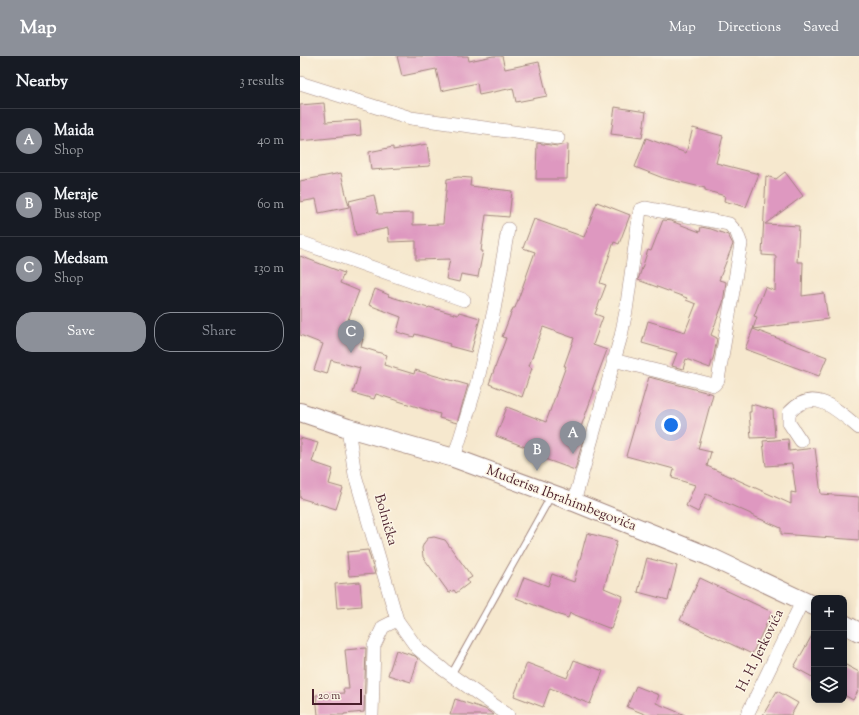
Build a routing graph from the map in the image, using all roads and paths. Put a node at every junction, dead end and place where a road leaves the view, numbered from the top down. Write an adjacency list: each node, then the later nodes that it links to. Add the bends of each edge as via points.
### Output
1 (300, 83): 2 (street, via 411,118)
2 (558, 138)
3 (508, 229): 11 (street, via 494,310 477,383)
4 (300, 242): 5 (street)
5 (464, 300)
6 (613, 360): 6 (street, via 626,311 640,210 645,208 730,224 741,244 718,380 714,385); 13 (street)
7 (300, 412): 8 (main road, Muderisa Ibrahimbegovića)
8 (348, 428): 11 (main road, Muderisa Ibrahimbegovića); 15 (street, Bolnička, via 355,475)
9 (859, 428): 10 (street, via 830,405 819,401 806,401 796,405 789,413 790,423)
10 (801, 441)
11 (454, 458): 12 (main road, Muderisa Ibrahimbegovića)
12 (552, 495): 13 (main road, Muderisa Ibrahimbegovića); 18 (lane)
13 (574, 502): 14 (main road, Muderisa Ibrahimbegovića, via 708,556)
14 (809, 603): 21 (street, H. H. Jerkovića)
15 (397, 620): 18 (street, Bolnička, via 417,648); 19 (street, via 383,627 374,646)
16 (847, 626): 17 (main road)
17 (859, 632)
18 (451, 674): 20 (street, Bolnička)
19 (372, 715)
20 (508, 715)
21 (747, 715)

